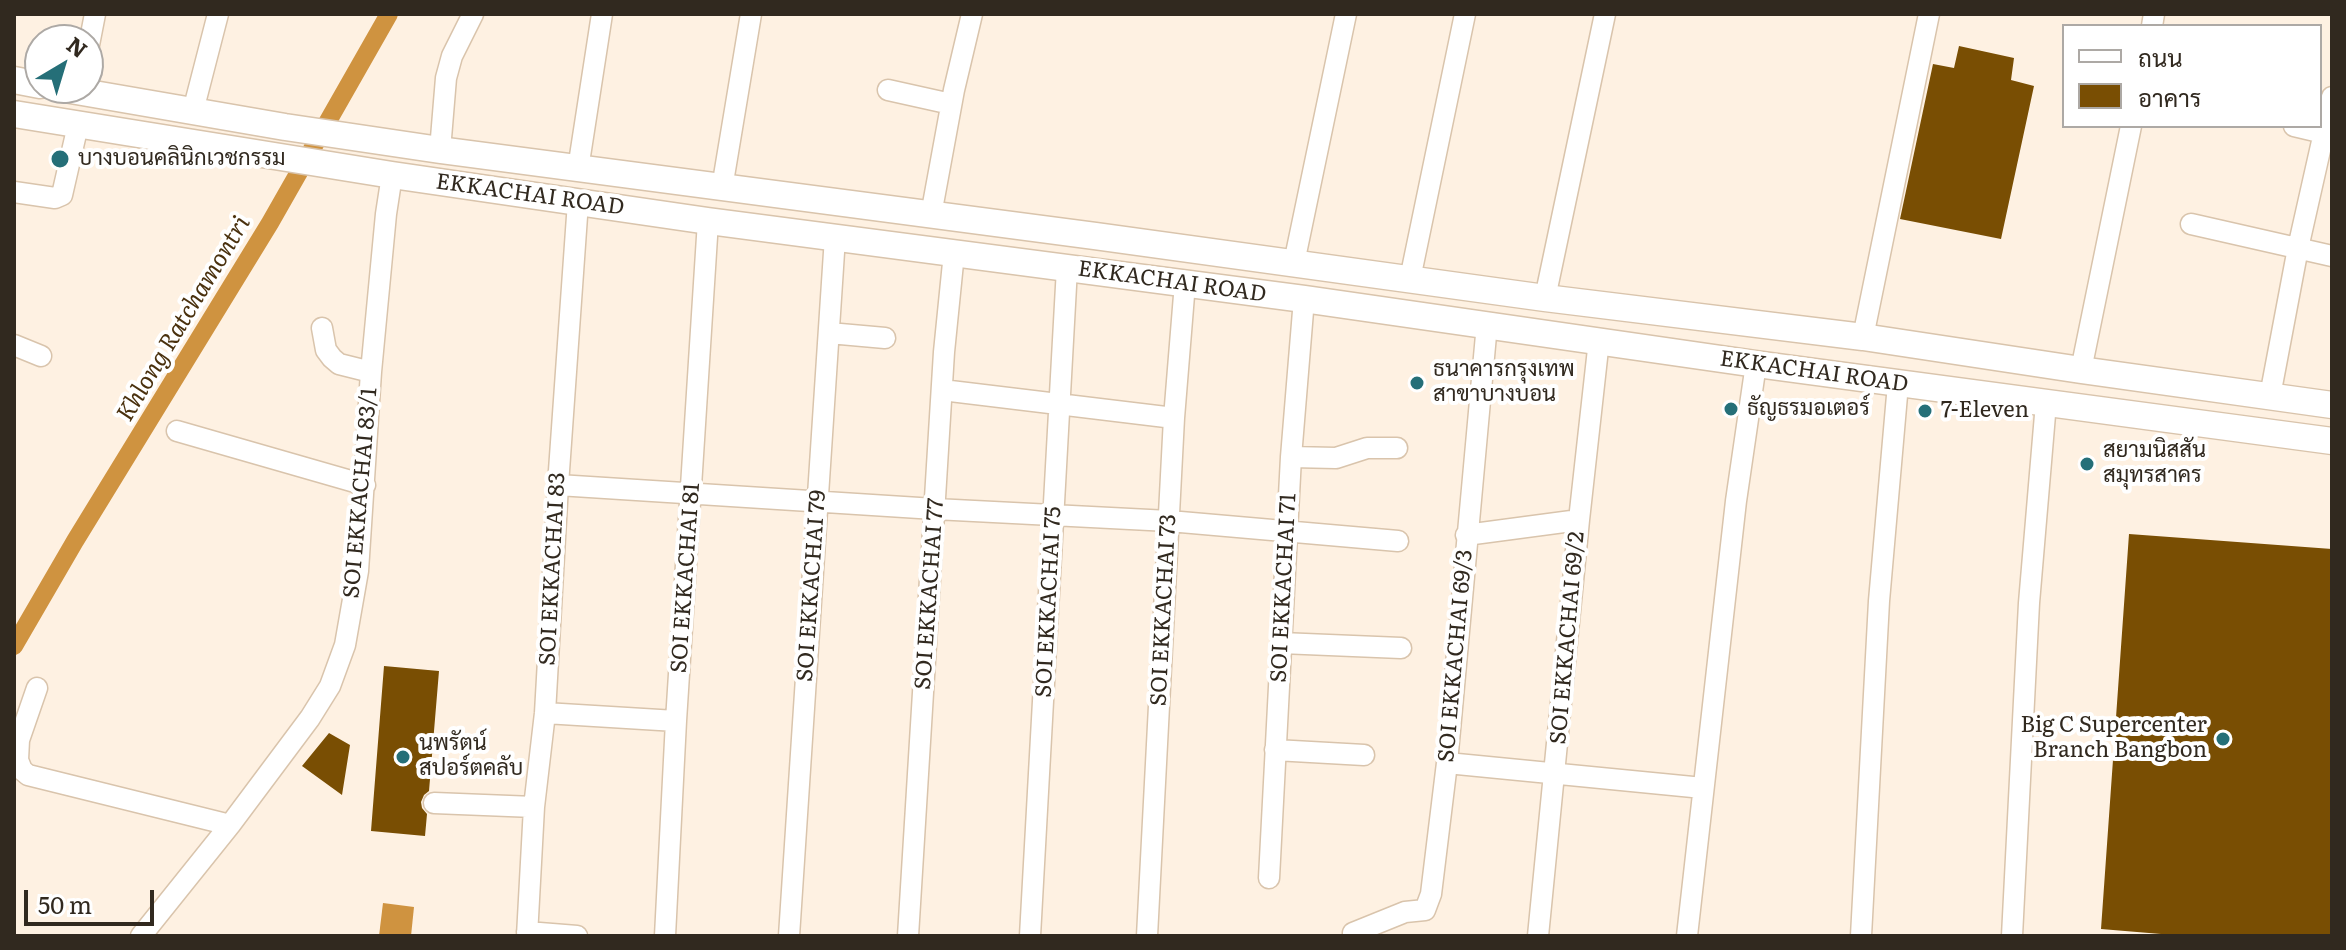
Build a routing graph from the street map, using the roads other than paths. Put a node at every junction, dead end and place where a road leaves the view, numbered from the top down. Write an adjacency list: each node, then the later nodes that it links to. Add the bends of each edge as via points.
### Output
1 (218, 14): 14 (street)
2 (473, 14): 20 (street, via 446,78)
3 (602, 14): 21 (street)
4 (751, 14): 23 (street)
5 (972, 14): 13 (street)
6 (1346, 14): 35 (street)
7 (1465, 14): 37 (street)
8 (1605, 14): 39 (street)
9 (1929, 14): 44 (street)
10 (888, 90): 13 (street)
11 (104, 95): 14 (main road, EKKACHAI ROAD)
12 (2332, 97): 19 (street)
13 (951, 104): 26 (street)
14 (193, 111): 20 (main road, EKKACHAI ROAD)
15 (14, 114): 16 (main road, EKKACHAI ROAD)
16 (78, 125): 22 (main road, EKKACHAI ROAD); 24 (street, via 62,195)
17 (2131, 128): 50 (street)
18 (2303, 128): 19 (street)
19 (2329, 134): 31 (street)
20 (440, 150): 21 (main road, EKKACHAI ROAD)
21 (578, 169): 23 (main road, EKKACHAI ROAD)
22 (392, 175): 25 (main road, EKKACHAI ROAD); 51 (street, SOI EKKACHAI 83/1)
23 (722, 188): 26 (main road, EKKACHAI ROAD)
24 (14, 192)
25 (578, 202): 27 (main road, EKKACHAI ROAD); 64 (street, SOI EKKACHAI 83)
26 (931, 215): 28 (main road, EKKACHAI ROAD)
27 (708, 221): 30 (main road, EKKACHAI ROAD); 65 (street, SOI EKKACHAI 81)
28 (1006, 224): 34 (main road); 35 (main road, EKKACHAI ROAD)
29 (2191, 224): 31 (street)
30 (835, 237): 32 (main road, EKKACHAI ROAD); 43 (street, SOI EKKACHAI 79)
31 (2298, 248): 33 (street); 54 (street)
32 (954, 253): 34 (main road, EKKACHAI ROAD); 53 (street, SOI EKKACHAI 77)
33 (2332, 256)
34 (1001, 259): 36 (main road, EKKACHAI ROAD)
35 (1294, 263): 37 (main road, EKKACHAI ROAD)
36 (1067, 268): 38 (main road, EKKACHAI ROAD); 56 (street, SOI EKKACHAI 75)
37 (1410, 279): 39 (main road, EKKACHAI ROAD)
38 (1185, 283): 40 (main road, EKKACHAI ROAD); 58 (street, SOI EKKACHAI 73)
39 (1545, 298): 44 (main road, EKKACHAI ROAD)
40 (1304, 299): 41 (main road, EKKACHAI ROAD); 62 (street, SOI EKKACHAI 71)
41 (1487, 324): 46 (main road, EKKACHAI ROAD); 72 (street, SOI EKKACHAI 69/3)
42 (322, 328): 51 (street, via 332,358)
43 (829, 333): 45 (street); 66 (street, SOI EKKACHAI 79)
44 (1863, 337): 50 (main road, EKKACHAI ROAD)
45 (885, 338)
46 (1599, 340): 49 (main road, EKKACHAI ROAD); 69 (street, SOI EKKACHAI 69/2)
47 (14, 345): 48 (street)
48 (41, 356)
49 (1756, 364): 52 (main road, EKKACHAI ROAD); 83 (street)
50 (2081, 370): 54 (main road, EKKACHAI ROAD)
51 (371, 372): 63 (street, SOI EKKACHAI 83/1)
52 (1898, 384): 55 (main road, EKKACHAI ROAD); 99 (street, via 1879,601)
53 (942, 390): 56 (street); 67 (street, SOI EKKACHAI 77)
54 (2270, 396): 57 (main road, EKKACHAI ROAD)
55 (2046, 403): 60 (main road, EKKACHAI ROAD); 100 (street, via 2029,603)
56 (1061, 405): 58 (street); 68 (street, SOI EKKACHAI 75)
57 (2332, 405)
58 (1174, 418): 70 (street, SOI EKKACHAI 73)
59 (177, 431): 63 (street)
60 (2332, 441)
61 (1397, 448): 62 (street, via 1367,448 1336,458)
62 (1291, 457): 71 (street, SOI EKKACHAI 71)
63 (365, 485): 86 (street, SOI EKKACHAI 83/1, via 358,571 345,645 330,686)
64 (558, 485): 65 (street); 77 (street, SOI EKKACHAI 83)
65 (692, 493): 66 (street); 78 (street, SOI EKKACHAI 81)
66 (818, 501): 67 (street); 93 (street, SOI EKKACHAI 79)
67 (935, 509): 68 (street); 94 (street, SOI EKKACHAI 77)
68 (1053, 514): 70 (street); 95 (street, SOI EKKACHAI 75)
69 (1579, 520): 72 (street); 82 (street, SOI EKKACHAI 69/2)
70 (1169, 521): 71 (street); 96 (street, SOI EKKACHAI 73)
71 (1288, 532): 73 (street); 74 (street, SOI EKKACHAI 71)
72 (1466, 535): 81 (street, SOI EKKACHAI 69/3)
73 (1398, 541)
74 (1281, 643): 75 (street); 79 (street, SOI EKKACHAI 71)
75 (1401, 648)
76 (37, 688): 86 (street, via 19,740 18,760 28,775)
77 (545, 713): 78 (street); 85 (street, SOI EKKACHAI 83)
78 (676, 721): 92 (street, SOI EKKACHAI 81)
79 (1275, 750): 80 (street); 87 (street, SOI EKKACHAI 71)
80 (1364, 755)
81 (1447, 763): 82 (street); 88 (street, SOI EKKACHAI 69/3, via 1427,908)
82 (1555, 772): 83 (street); 97 (street, SOI EKKACHAI 69/2)
83 (1703, 788): 98 (street)
84 (434, 803): 85 (street)
85 (534, 807): 89 (street, SOI EKKACHAI 83)
86 (230, 825): 90 (street, SOI EKKACHAI 83/1)
87 (1269, 878)
88 (1353, 933)
89 (527, 934): 91 (street)
90 (141, 936)
91 (577, 936)
92 (665, 936)
93 (789, 936)
94 (908, 936)
95 (1030, 936)
96 (1147, 936)
97 (1538, 936)
98 (1687, 936)
99 (1861, 936)
100 (2012, 936)

